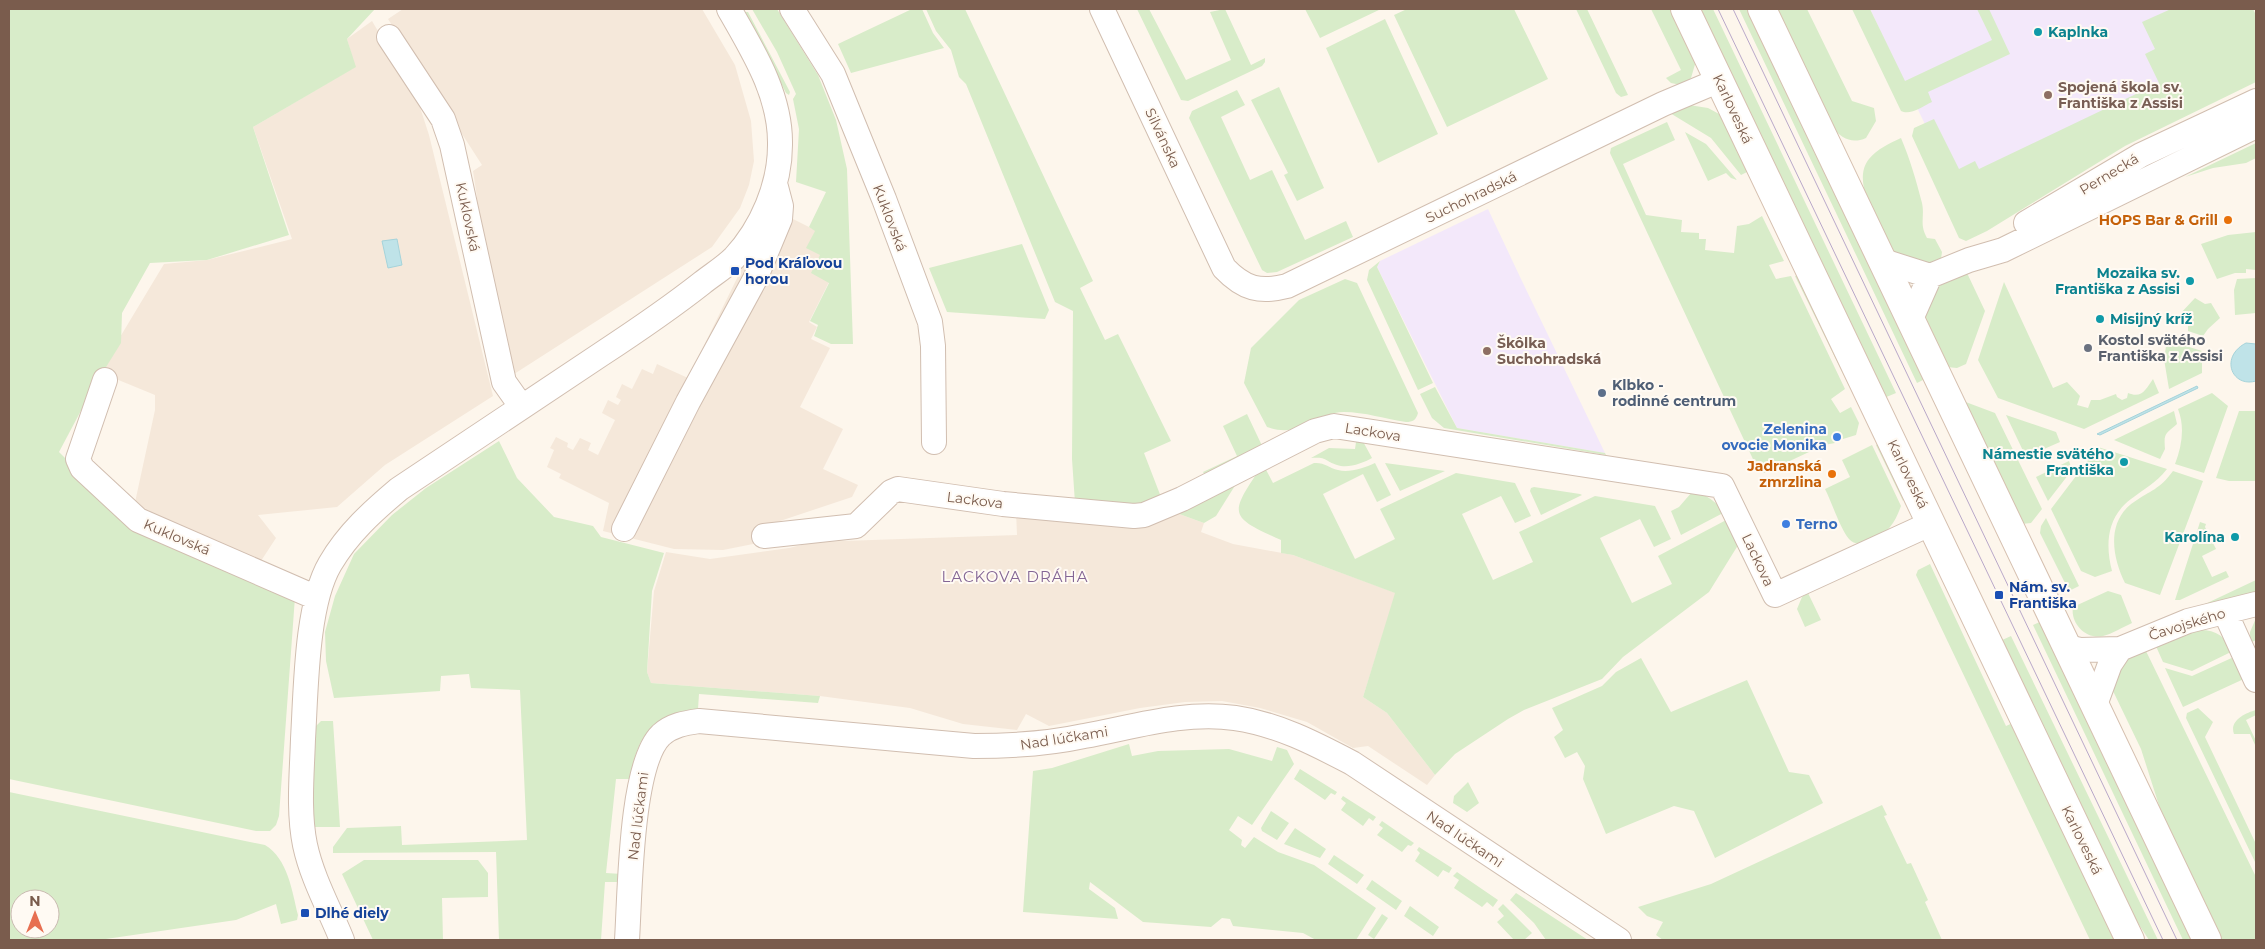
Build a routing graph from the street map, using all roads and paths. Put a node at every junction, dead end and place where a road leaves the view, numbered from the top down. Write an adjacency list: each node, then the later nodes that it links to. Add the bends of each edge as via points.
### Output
1 (729, 9): 10 (street, via 757,59 779,117 780,146)
2 (792, 9): 18 (street, Kuklovská, via 833,74 930,322)
3 (1102, 9): 13 (street, Silvánska)
4 (1685, 9): 7 (main road, Karloveská)
5 (1762, 9): 12 (main road)
6 (389, 37): 17 (street, Kuklovská, via 443,119 452,145 504,382)
7 (1720, 80): 13 (street, Suchohradská, via 1663,104 1287,286 1270,290 1252,288 1235,280); 19 (main road, Karloveská)
8 (2256, 101): 11 (street, Pernecká, via 2141,155)
9 (2256, 126): 11 (street, Pernecká, via 2003,250)
10 (775, 183): 17 (street, via 760,219 734,258 656,318); 20 (street, via 781,206 780,219 755,278)
11 (1969, 260): 14 (street, Pernecká)
12 (1883, 261): 14 (street); 15 (main road)
13 (1224, 268)
14 (1930, 276): 15 (street)
15 (1911, 320): 25 (main road)
16 (105, 380): 22 (street, Kuklovská, via 78,459 82,468 138,520)
17 (521, 406): 22 (street, via 399,489 365,518 329,565)
18 (934, 442)
19 (1932, 523): 21 (street, Lackova, via 1775,595 1722,486 1334,426 1315,431 1197,492 1144,515 1003,504 898,489 856,526); 32 (main road, Karloveská)
20 (624, 529)
21 (764, 536)
22 (317, 598): 29 (street, via 306,677 302,819 305,846)
23 (2256, 604): 24 (street, Čavojského)
24 (2225, 612): 26 (street, Čavojského, via 2166,628); 27 (street)
25 (2067, 647): 26 (street); 28 (main road)
26 (2120, 649): 28 (street, via 2110,664)
27 (2256, 680)
28 (2095, 705): 33 (main road)
29 (342, 940)
30 (627, 940): 31 (street, Nad lúčkami, via 643,769 660,736 677,725 699,721 974,746 1011,746 1084,737 1194,716 1233,718 1314,742 1352,763)
31 (1619, 940)
32 (2130, 940)
33 (2207, 940)

